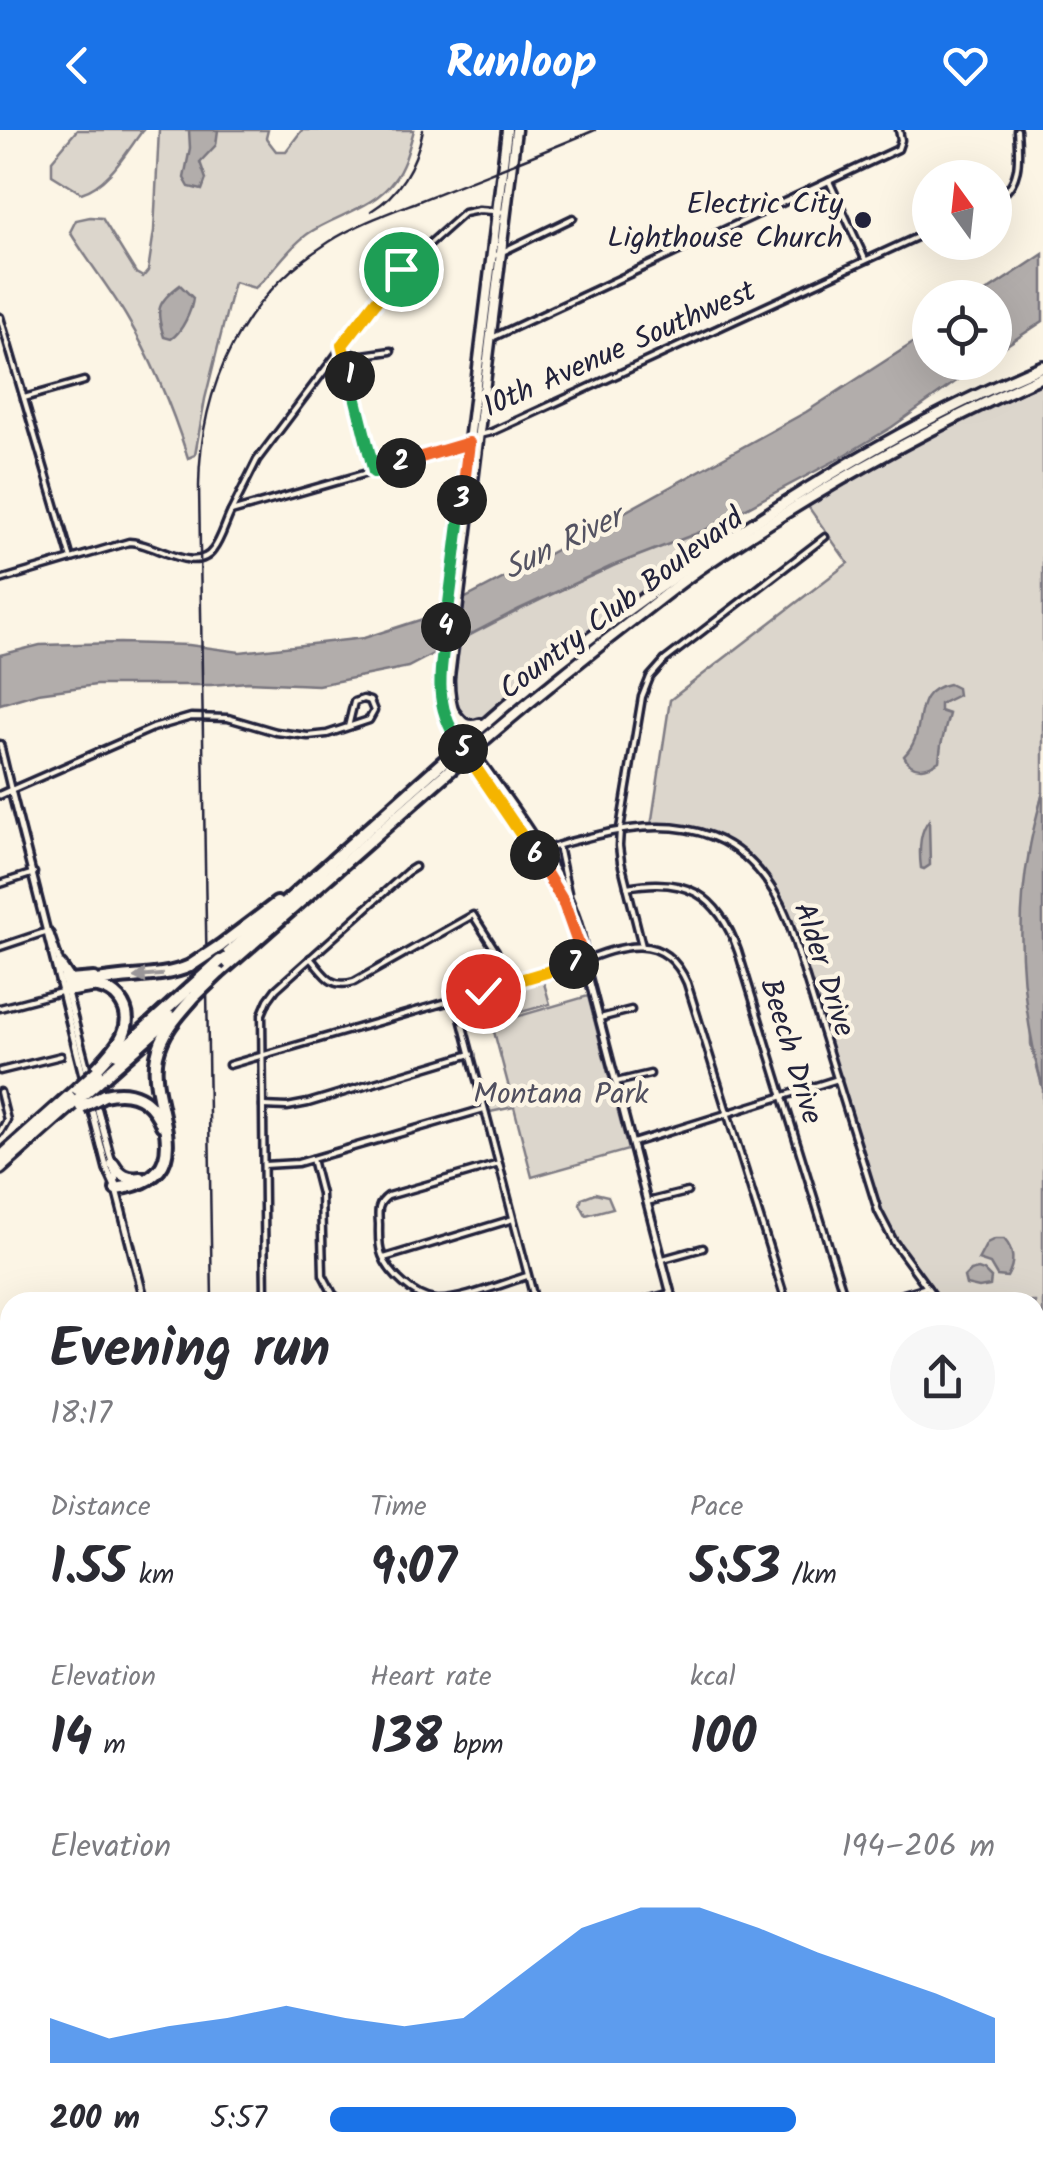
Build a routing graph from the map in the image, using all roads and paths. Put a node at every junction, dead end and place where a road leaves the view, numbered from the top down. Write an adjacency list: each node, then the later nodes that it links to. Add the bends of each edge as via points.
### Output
1 (507, 130): 7 (main road)
2 (516, 130): 7 (main road)
3 (899, 130): 5 (street, via 898,149)
4 (1017, 130): 6 (street, via 1019,164)
5 (830, 181): 12 (street); 14 (street)
6 (1012, 184)
7 (502, 212): 10 (main road); 11 (main road); 16 (street, via 470,210 448,225 401,269)
8 (574, 218): 10 (street)
9 (912, 238): 12 (street, 10th Avenue Southwest)
10 (503, 252): 11 (street); 14 (main road)
11 (491, 258): 15 (main road)
12 (866, 260): 22 (street, 10th Avenue Southwest)
13 (0, 316): 21 (street)
14 (492, 338): 15 (street); 22 (main road)
15 (481, 343): 23 (main road)
16 (343, 347): 17 (street, via 356,356); 24 (street); 25 (street, via 257,460)
17 (391, 351)
18 (1043, 366): 32 (highway, Country Club Boulevard, via 946,410 788,500 613,621)
19 (1043, 376): 35 (highway, Country Club Boulevard, via 882,455 756,531)
20 (84, 380): 21 (street)
21 (24, 398): 27 (street)
22 (480, 434): 23 (street, 10th Avenue Southwest); 28 (main road)
23 (469, 443): 24 (street, 10th Avenue Southwest); 28 (main road)
24 (374, 472): 25 (street, 10th Avenue Southwest)
25 (231, 512): 27 (street, via 204,559 183,560 139,542)
26 (825, 537): 38 (street, via 650,676)
27 (71, 559): 29 (street)
28 (458, 565): 30 (main road)
29 (0, 580)
30 (446, 667): 31 (main road); 35 (main road, via 444,713)
31 (452, 710): 32 (highway, via 466,726); 35 (main road)
32 (488, 722): 35 (highway, Country Club Boulevard)
33 (348, 727): 33 (street, via 352,706 366,699 374,714); 36 (street, via 308,736 228,718 191,718)
34 (0, 744): 36 (street)
35 (467, 748): 40 (street); 43 (highway, Country Club Boulevard); 56 (highway, Country Club Boulevard, bridge)
36 (12, 790): 37 (street); 42 (street)
37 (0, 796)
38 (620, 830): 39 (street, Alder Drive); 45 (street); 68 (street, Alder Drive, via 689,829 726,842 760,870 789,923)
39 (558, 846): 40 (street, Alder Drive); 46 (street)
40 (539, 854): 46 (street); 51 (street)
41 (415, 867): 50 (street)
42 (34, 873): 44 (street); 47 (street)
43 (311, 880): 53 (highway, one-way to 53, bridge, via 190,966); 56 (highway, Country Club Boulevard, bridge)
44 (0, 884)
45 (628, 887): 48 (street); 72 (street, Beech Drive, via 652,882 690,890 724,918)
46 (570, 902): 51 (street)
47 (48, 931): 49 (street); 52 (street); 55 (street)
48 (642, 946): 51 (street); 75 (street, via 662,950 682,970)
49 (0, 947)
50 (310, 958): 54 (street, via 341,986 472,915 492,944); 62 (street, via 268,1000)
51 (584, 960): 54 (street); 60 (street)
52 (60, 966): 53 (highway, via 74,982); 55 (street)
53 (105, 980): 55 (highway)
54 (506, 984): 57 (street)
55 (64, 991): 58 (street); 66 (highway, via 102,988 123,1005 123,1036); 80 (street); 84 (street)
56 (192, 992): 66 (highway, Country Club Boulevard); 84 (highway, via 156,1058 168,1135 163,1160 142,1182)
57 (456, 999): 61 (street); 62 (street)
58 (0, 1008)
59 (631, 1010): 60 (street)
60 (600, 1018): 69 (street)
61 (470, 1054): 73 (street, via 308,1102); 74 (street)
62 (262, 1055): 64 (street); 73 (street)
63 (61, 1056): 65 (street)
64 (229, 1065)
65 (0, 1071)
66 (98, 1073): 71 (highway, Country Club Boulevard, bridge)
67 (650, 1074): 69 (street)
68 (838, 1080): 72 (street); 92 (street, Alder Drive, via 885,1227)
69 (616, 1082): 77 (street)
70 (0, 1092): 76 (street, via 7,1120)
71 (80, 1095): 79 (highway, Country Club Boulevard); 79 (highway, Country Club Boulevard); 83 (highway, bridge, via 118,1092 149,1103 159,1118 163,1148)
72 (783, 1097): 75 (street); 101 (street, Beech Drive)
73 (262, 1106): 82 (street)
74 (484, 1109): 78 (street); 81 (street)
75 (728, 1114): 77 (street); 100 (street)
76 (2, 1129)
77 (632, 1143): 86 (street)
78 (312, 1159): 82 (street); 95 (street, via 321,1194 323,1275)
79 (2, 1161)
80 (112, 1164): 83 (highway, via 125,1177); 84 (street)
81 (499, 1164): 87 (street); 89 (street, via 381,1201)
82 (264, 1165): 94 (street)
83 (142, 1178): 84 (highway)
84 (116, 1189): 93 (street)
85 (687, 1192): 86 (street)
86 (647, 1202): 90 (street)
87 (513, 1220): 89 (street); 91 (street)
88 (703, 1248): 90 (street)
89 (383, 1258): 96 (street)
90 (662, 1259): 99 (street)
91 (527, 1276): 97 (street); 98 (street)
92 (927, 1287): 102 (street); 103 (street, Alder Drive)
93 (142, 1292)
94 (265, 1292)
95 (332, 1292)
96 (415, 1292)
97 (473, 1292)
98 (532, 1292)
99 (671, 1292)
100 (783, 1292)
101 (843, 1292)
102 (910, 1292)
103 (931, 1292)

